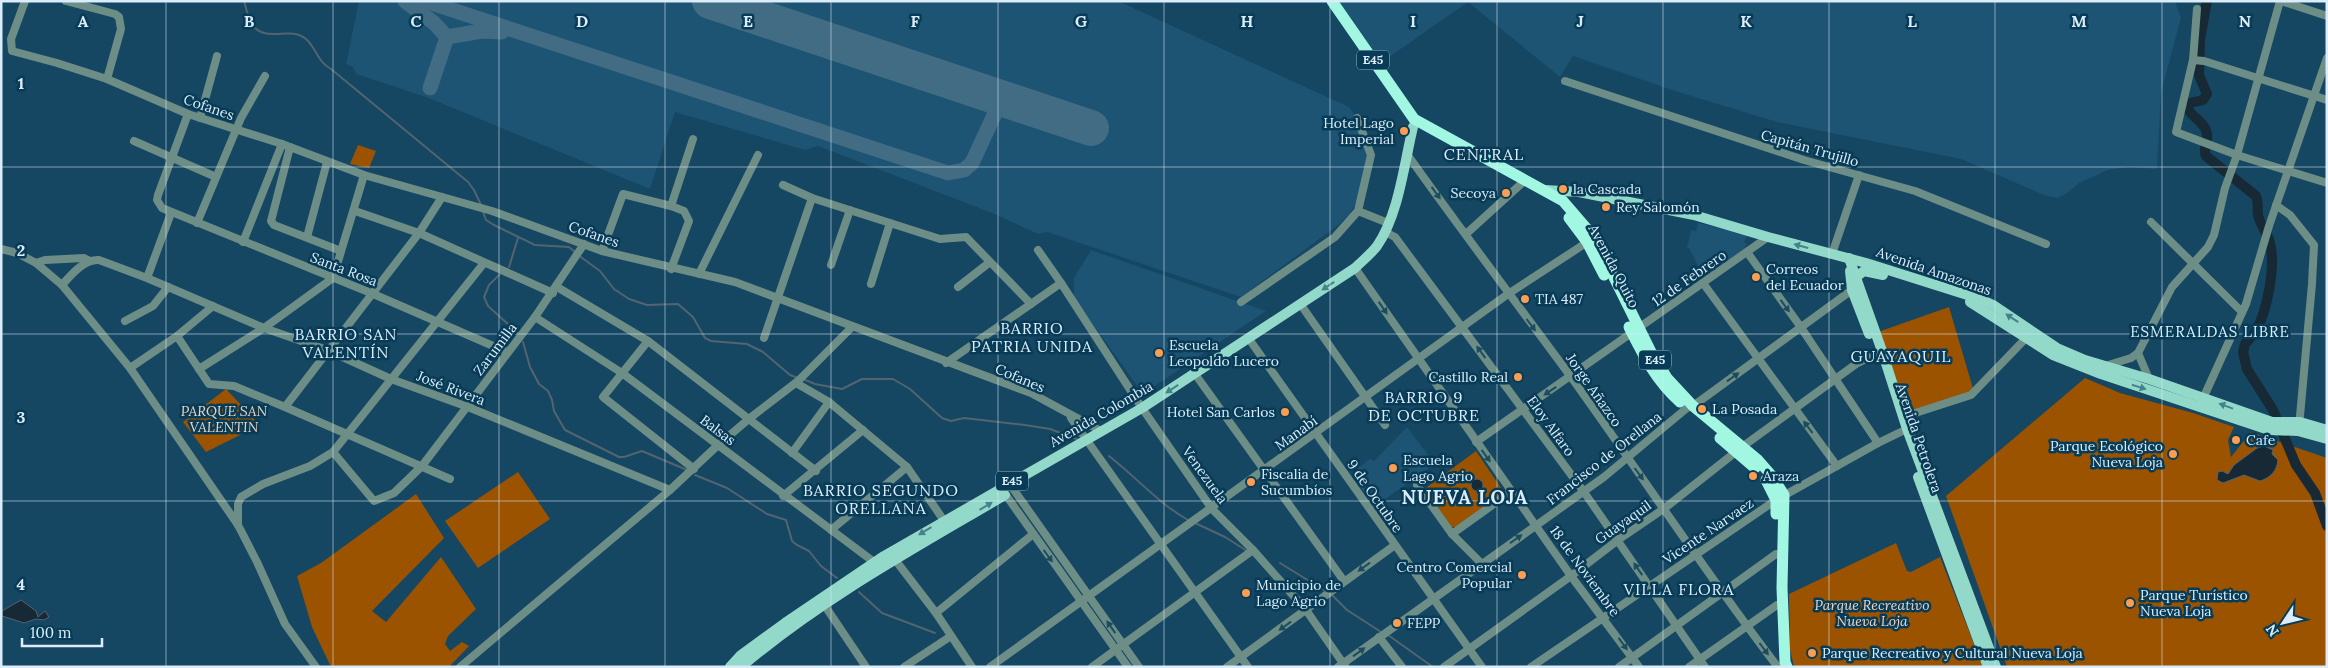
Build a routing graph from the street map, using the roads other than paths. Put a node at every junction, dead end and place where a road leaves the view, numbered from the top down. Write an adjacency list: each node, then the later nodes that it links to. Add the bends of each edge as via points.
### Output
1 (25, 1): 12 (street, Cofanes, via 11,39 12,51)
2 (66, 1): 12 (street, via 120,17 121,29)
3 (1332, 1): 19 (highway, E45)
4 (2281, 1): 6 (street); 11 (street)
5 (2197, 9): 9 (street)
6 (2327, 16)
7 (217, 56): 17 (street)
8 (2327, 58): 14 (street)
9 (2198, 61): 11 (street); 26 (street, via 2176,132)
10 (265, 76): 20 (street)
11 (2257, 78): 14 (street); 26 (street)
12 (107, 80): 16 (street, Cofanes)
13 (1565, 81): 32 (street, Capitán Trujillo, via 1753,144)
14 (2314, 96): 15 (street); 30 (street)
15 (2327, 100)
16 (188, 114): 17 (street, Cofanes); 28 (street)
17 (200, 118): 20 (street, Cofanes)
18 (1357, 118): 43 (street, via 1371,155)
19 (1414, 123): 25 (main road, Avenida Colombia / E45); 35 (highway, Avenida Quito / E45); 37 (highway, Avenida Quito / E45)
20 (236, 130): 23 (street, Cofanes); 33 (street)
21 (693, 138): 41 (street)
22 (134, 141): 28 (street)
23 (282, 144): 24 (street, Cofanes); 55 (street)
24 (290, 147): 29 (street, Cofanes); 53 (street, via 271,221)
25 (1408, 154): 49 (main road, Avenida Colombia / E45); 51 (street, Jorge Añazco, one-way to 51)
26 (2237, 155): 30 (street); 69 (street, via 2210,244)
27 (758, 156): 73 (street)
28 (171, 158): 33 (street); 45 (street, via 157,200)
29 (327, 162): 31 (street, Cofanes); 53 (street)
30 (2289, 172): 34 (street); 40 (street)
31 (364, 175): 38 (street, Cofanes); 44 (street)
32 (1859, 175): 56 (street, Capitán Trujillo, via 1915,191); 63 (street)
33 (216, 177): 47 (street)
34 (2327, 183)
35 (1521, 184): 51 (street); 54 (highway, Avenida Quito / E45, via 1559,208)
36 (782, 185): 39 (street)
37 (1545, 190): 52 (main road, Avenida Amazonas, via 1579,192 1694,215); 54 (highway, Avenida Quito / E45, via 1564,201)
38 (442, 197): 50 (street); 57 (street, Cofanes, via 492,211)
39 (812, 198): 42 (street); 86 (street)
40 (2276, 205): 91 (street); 135 (street, via 2290,215 2314,245)
41 (670, 206): 61 (street, via 623,194); 72 (street, via 684,211 689,221)
42 (850, 210): 48 (street); 70 (street)
43 (1358, 210): 49 (street, Eloy Alfaro); 87 (street, via 1334,237)
44 (355, 211): 50 (street); 60 (street)
45 (171, 213): 47 (street, Santa Rosa); 74 (street)
46 (2151, 222): 69 (street)
47 (197, 223): 55 (street, Santa Rosa)
48 (890, 223): 67 (street, via 940,239 966,237); 78 (street)
49 (1387, 228): 71 (main road, Avenida Colombia / E45, via 1376,247); 97 (street, Eloy Alfaro)
50 (419, 233): 68 (street); 84 (street)
51 (1466, 234): 85 (street, Jorge Añazco)
52 (1768, 237): 62 (street, 12 de Febrero); 63 (main road, Avenida Amazonas, one-way to 52)
53 (307, 238): 60 (street)
54 (1590, 240): 85 (street, Manabí); 99 (highway, Avenida Quito / E45)
55 (243, 242): 75 (street, Santa Rosa)
56 (2046, 244)
57 (582, 248): 61 (street, Cofanes); 83 (street, Zarumilla)
58 (1, 249): 66 (street)
59 (1038, 250): 76 (street, Venezuela)
60 (342, 251): 75 (street)
61 (602, 251): 72 (street, Cofanes)
62 (1747, 252): 77 (street, 12 de Febrero); 95 (street, one-way to 95)
63 (1832, 254): 64 (main road, Avenida Amazonas)
64 (1848, 258): 79 (main road, Avenida Petrolera); 100 (main road, Avenida Amazonas, one-way to 64, via 1980,300)
65 (90, 261): 66 (street, José Rivera, via 84,258); 74 (street, José Rivera, via 99,260); 80 (street)
66 (36, 262): 80 (street)
67 (990, 262): 82 (street); 88 (street)
68 (484, 263): 83 (street); 94 (street)
69 (2194, 263): 91 (street); 108 (street, via 2172,288)
70 (831, 265)
71 (1355, 268): 89 (main road, Avenida Colombia / E45, one-way to 89); 109 (street, 18 de Noviembre, one-way to 109)
72 (671, 269): 73 (street, Cofanes)
73 (699, 274): 86 (street, Cofanes, via 735,282)
74 (143, 277): 81 (street, José Rivera)
75 (332, 278): 84 (street, Santa Rosa); 98 (street)
76 (1061, 283): 88 (street); 128 (street, Venezuela)
77 (1703, 283): 99 (street, 12 de Febrero); 110 (street)
78 (871, 284)
79 (1856, 284): 95 (street, Francisco de Orellana); 100 (main road, Avenida Amazonas, via 1864,271 1873,272 1976,304); 107 (main road, Avenida Petrolera)
80 (62, 285): 113 (street)
81 (168, 287): 90 (street, José Rivera); 93 (street, via 153,306)
82 (958, 287)
83 (555, 290): 92 (street, Zarumilla); 104 (street)
84 (371, 293): 94 (street, Santa Rosa); 105 (street)
85 (1508, 294): 97 (street, Manabí); 117 (street, Jorge Añazco, one-way to 117)
86 (778, 298): 96 (street, Cofanes); 102 (street)
87 (1241, 302)
88 (1031, 304): 111 (street)
89 (1301, 305): 103 (main road, Avenida Colombia / E45); 122 (street)
90 (212, 306): 98 (street, José Rivera); 101 (street)
91 (2242, 312): 124 (street)
92 (535, 317): 106 (street, Zarumilla); 115 (street, Balsas)
93 (125, 321)
94 (439, 321): 106 (street, Santa Rosa); 118 (street)
95 (1800, 326): 110 (street, Francisco de Orellana); 119 (street)
96 (852, 327): 111 (street, Cofanes); 121 (street)
97 (1463, 327): 109 (street, Manabí); 129 (street, Eloy Alfaro, one-way to 97)
98 (264, 328): 105 (street, José Rivera); 114 (street)
99 (1635, 330): 117 (street, 12 de Febrero); 127 (highway, Avenida Quito / E45)
100 (2029, 335): 112 (main road, Avenida Amazonas); 124 (main road, Avenida Amazonas, one-way to 124, via 2053,355 2083,368); 132 (street, via 1971,395)
101 (177, 336): 113 (street); 114 (street)
102 (764, 338)
103 (1249, 339): 116 (main road, Avenida Colombia / E45); 141 (street, 9 de Octubre)
104 (648, 341): 115 (street); 133 (street)
105 (327, 350): 118 (street, José Rivera); 125 (street)
106 (507, 352): 126 (street, Zarumilla)
107 (1879, 352): 119 (street, Guayaquil); 132 (main road, Avenida Petrolera); 137 (main road, Avenida Petrolera)
108 (2138, 352): 112 (street, via 2131,358); 120 (street)
109 (1418, 359): 122 (street, Manabí); 144 (street, 18 de Noviembre)
110 (1758, 359): 127 (street, Francisco de Orellana, one-way to 110); 130 (street)
111 (946, 363): 131 (street, Cofanes, via 1031,393)
112 (2102, 366): 120 (main road, Avenida Amazonas)
113 (130, 368): 168 (street)
114 (199, 369): 125 (street, via 209,384 234,386)
115 (622, 373): 146 (street, Balsas); 154 (street, via 603,397)
116 (1195, 374): 128 (main road, Avenida Colombia / E45, one-way to 128); 156 (street)
117 (1571, 377): 129 (street, 12 de Febrero, one-way to 129); 150 (street, Jorge Añazco)
118 (391, 379): 126 (street, José Rivera); 140 (street)
119 (1836, 379): 130 (street, Guayaquil); 145 (street)
120 (2149, 379): 124 (main road, Avenida Amazonas)
121 (796, 384): 123 (street); 133 (street)
122 (1366, 397): 134 (street); 141 (street, Manabí)
123 (829, 402): 136 (street); 149 (street)
124 (2201, 402): 135 (main road, Avenida Amazonas, via 2271,426)
125 (285, 407): 140 (street)
126 (468, 407): 151 (street, Zarumilla); 160 (street, José Rivera)
127 (1690, 407): 147 (highway, Avenida Quito / E45); 150 (street, Francisco de Orellana)
128 (1142, 408): 139 (main road, Avenida Colombia / E45); 166 (street, Venezuela)
129 (1524, 409): 144 (street, 12 de Febrero); 162 (street, Eloy Alfaro)
130 (1795, 410): 147 (street, Guayaquil); 152 (street, one-way to 130)
131 (1070, 416): 139 (street, Cofanes); 143 (street, Cofanes)
132 (1903, 417): 137 (main road, Avenida Petrolera)
133 (750, 418): 146 (street); 149 (street)
134 (1385, 425)
135 (2296, 427): 138 (main road, Avenida Amazonas); 142 (main road, Avenida Amazonas)
136 (863, 430): 153 (street); 155 (street)
137 (1904, 430): 145 (street, Vicente Narvaez); 228 (main road, Avenida Petrolera, via 1946,558); 229 (main road, Avenida Petrolera)
138 (2327, 430)
139 (1101, 431): 143 (main road, Avenida Colombia / E45)
140 (348, 434): 148 (street); 151 (street)
141 (1316, 434): 156 (street, Manabí); 174 (street, 9 de Octubre)
142 (2327, 439)
143 (1086, 441): 159 (main road, Avenida Colombia / E45); 175 (street, Cofanes)
144 (1476, 442): 161 (street, 18 de Noviembre, one-way to 161)
145 (1878, 443): 152 (street, Vicente Narvaez)
146 (717, 446): 154 (street); 163 (street, Balsas)
147 (1739, 450): 164 (highway, Avenida Quito / E45, via 1758,460); 165 (street, Guayaquil)
148 (333, 452): 151 (street, Zarumilla, via 374,501 394,493); 168 (street, via 241,497)
149 (792, 453): 155 (street)
150 (1627, 458): 162 (street, Francisco de Orellana); 165 (street, Jorge Añazco, one-way to 165)
151 (422, 466): 157 (street)
152 (1837, 466): 164 (street, Vicente Narvaez)
153 (907, 467): 167 (street); 170 (street)
154 (694, 469): 160 (street)
155 (816, 471): 163 (street)
156 (1265, 471): 166 (street, Manabí); 183 (street)
157 (450, 479)
158 (1417, 485): 171 (street)
159 (1005, 488): 167 (main road, Avenida Colombia / E45); 172 (street); 187 (street)
160 (670, 490): 209 (street)
161 (1512, 491): 169 (street, 18 de Noviembre); 171 (street)
162 (1584, 492): 169 (street, Francisco de Orellana); 173 (street, Eloy Alfaro)
163 (784, 496): 170 (street, Balsas)
164 (1780, 498): 177 (street, Vicente Narvaez); 178 (highway)
165 (1665, 508): 173 (street, Guayaquil); 177 (street, Jorge Añazco)
166 (1212, 509): 175 (street, Manabí); 176 (street, Venezuela)
167 (946, 524): 179 (main road, Avenida Colombia / E45)
168 (238, 525): 208 (street, via 285,624)
169 (1537, 525): 180 (street, Francisco de Orellana, one-way to 169); 182 (street, 18 de Noviembre)
170 (831, 530): 181 (street, Balsas)
171 (1452, 534): 180 (street)
172 (1032, 535): 190 (street, one-way to 190); 193 (street)
173 (1618, 540): 182 (street, Guayaquil); 184 (street, Eloy Alfaro, one-way to 173)
174 (1395, 545): 183 (street, one-way to 183); 188 (street, 9 de Octubre)
175 (1160, 546): 186 (street, Cofanes); 187 (street, Manabí)
176 (1253, 550): 186 (street); 192 (street, Venezuela)
177 (1696, 554): 184 (street, Vicente Narvaez); 185 (street, Jorge Añazco)
178 (1779, 555): 185 (street); 191 (highway); 206 (highway)
179 (892, 556): 181 (main road, Avenida Colombia / E45); 193 (street)
180 (1481, 563): 188 (street, Francisco de Orellana)
181 (878, 565): 189 (main road, Avenida Colombia / E45)
182 (1572, 576): 194 (street, 18 de Noviembre); 200 (street, Guayaquil)
183 (1344, 581): 192 (street)
184 (1650, 585): 194 (street, Vicente Narvaez); 195 (street, Eloy Alfaro)
185 (1722, 592): 195 (street); 196 (street, Jorge Añazco)
186 (1195, 593): 199 (street); 203 (street, Cofanes)
187 (1089, 596): 190 (street, Manabí); 199 (street, one-way to 187)
188 (1434, 598): 198 (street, Francisco de Orellana); 200 (street, 9 de Octubre)
189 (822, 602): 210 (main road, Avenida Colombia / E45, via 741,655); 211 (main road, Avenida Colombia / E45); 212 (street)
190 (1081, 602): 201 (street); 215 (street, Manabí)
191 (1777, 605): 196 (street); 206 (highway)
192 (1306, 610): 203 (street, one-way to 203); 207 (street, Venezuela)
193 (936, 613): 197 (street)
194 (1602, 616): 202 (street, 18 de Noviembre, one-way to 202); 223 (street, Vicente Narvaez)
195 (1676, 625): 202 (street); 204 (street, Eloy Alfaro)
196 (1746, 625): 204 (street); 206 (street, Jorge Añazco, one-way to 206)
197 (952, 636): 213 (street); 214 (street)
198 (1379, 637): 207 (street, Francisco de Orellana, one-way to 198); 221 (street)
199 (1123, 644): 201 (street); 218 (street)
200 (1469, 648): 205 (street, Guayaquil); 222 (street, 9 de Octubre)
201 (1116, 650): 216 (street); 217 (street)
202 (1632, 657): 224 (street); 225 (street, 18 de Noviembre)
203 (1242, 658): 219 (street); 220 (street, Cofanes)
204 (1699, 659): 226 (street); 227 (street, Eloy Alfaro)
205 (1447, 664)
206 (1783, 665)
207 (1342, 666)
208 (316, 667)
209 (460, 667)
210 (730, 667)
211 (741, 667)
212 (866, 667)
213 (904, 667)
214 (972, 667)
215 (990, 667)
216 (1092, 667)
217 (1128, 667)
218 (1139, 667)
219 (1228, 667)
220 (1248, 667)
221 (1402, 667)
222 (1482, 667)
223 (1531, 667)
224 (1620, 667)
225 (1639, 667)
226 (1689, 667)
227 (1705, 667)
228 (1988, 667)
229 (1996, 667)

